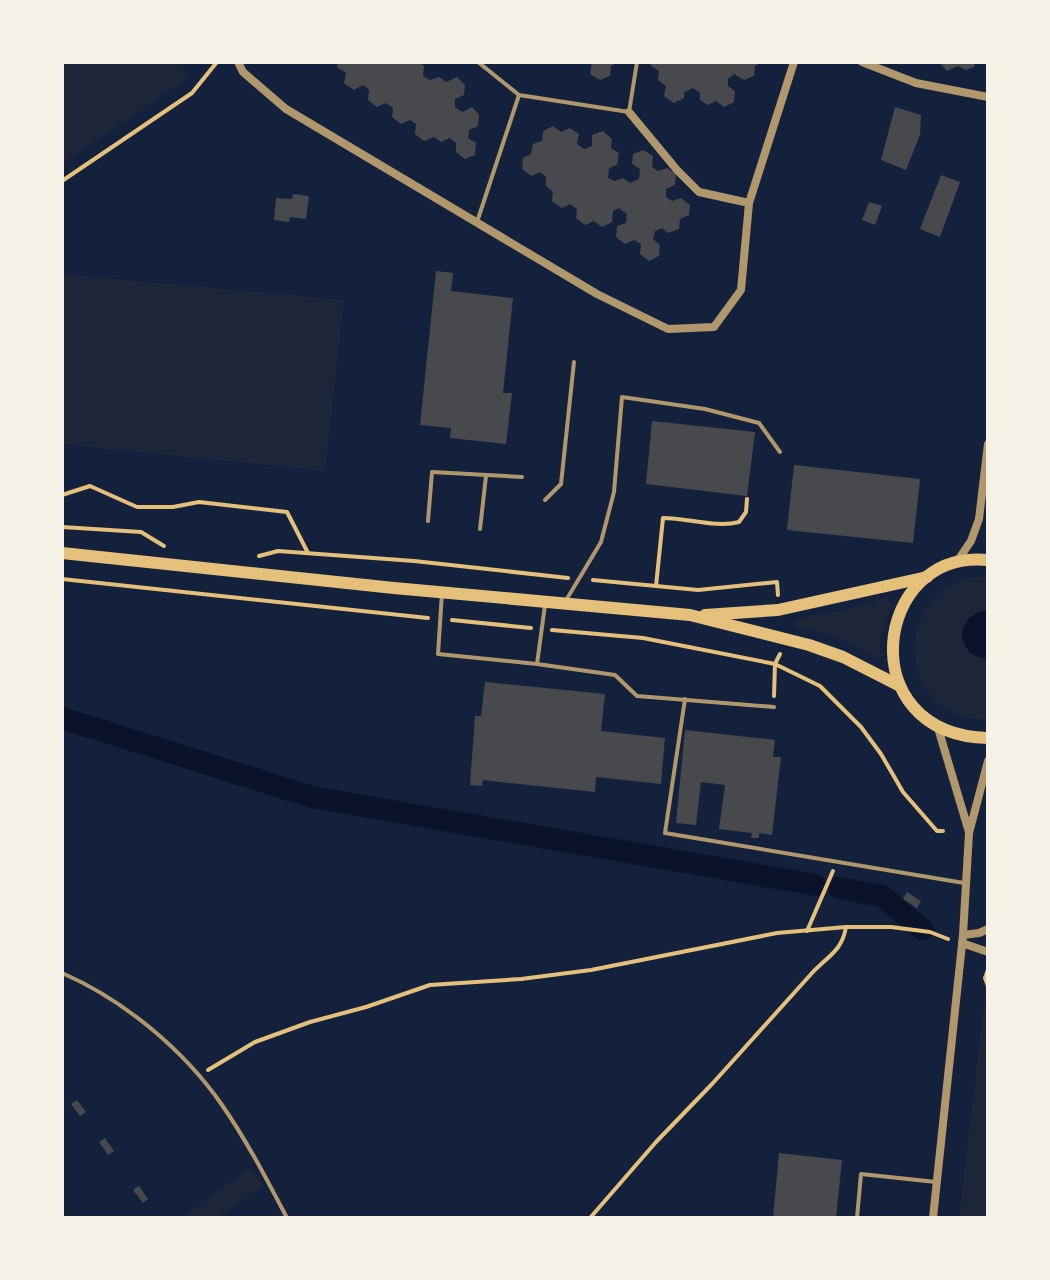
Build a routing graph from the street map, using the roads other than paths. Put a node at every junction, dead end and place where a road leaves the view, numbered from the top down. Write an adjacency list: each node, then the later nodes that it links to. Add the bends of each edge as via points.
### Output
1 (238, 62): 10 (street, via 286,109)
2 (478, 62): 6 (lane)
3 (637, 62): 8 (lane)
4 (794, 62): 9 (street)
5 (862, 62): 7 (street, via 916,83)
6 (519, 95): 8 (lane); 10 (lane)
7 (988, 97)
8 (629, 112): 9 (street, via 699,192)
9 (749, 203): 10 (street, via 741,290 714,327 668,329 597,294)
10 (477, 222)
11 (574, 362): 16 (lane, via 561,484)
12 (988, 444): 21 (street, via 979,519)
13 (780, 452): 25 (lane, via 759,423 622,397 614,492 601,542)
14 (486, 476): 15 (lane); 17 (lane, via 432,472); 18 (lane)
15 (522, 477)
16 (545, 500)
17 (428, 521)
18 (480, 529)
19 (62, 553): 23 (main road)
20 (988, 560): 21 (main road)
21 (956, 563): 22 (main road)
22 (928, 577): 26 (main road, via 778,610); 28 (main road, via 910,594 895,627 893,663)
23 (442, 593): 24 (main road); 27 (lane, via 438,654)
24 (545, 602): 25 (main road); 27 (lane)
25 (564, 604): 26 (main road)
26 (690, 615): 28 (main road, via 809,645)
27 (537, 664): 29 (lane, via 615,675 637,696)
28 (900, 686): 31 (main road, via 916,711)
29 (685, 699): 30 (lane); 35 (lane, via 665,833)
30 (774, 707)
31 (938, 728): 32 (main road, via 965,738); 34 (street)
32 (988, 738)
33 (988, 761): 34 (street)
34 (969, 833): 35 (street)
35 (967, 883): 37 (street)
36 (988, 929): 37 (street)
37 (962, 939): 38 (street); 40 (street)
38 (988, 952)
39 (62, 973): 41 (lane, via 121,1005 181,1057 221,1103)
40 (936, 1182): 42 (lane, via 861,1174); 43 (street)
41 (287, 1218)
42 (857, 1218)
43 (933, 1218)

